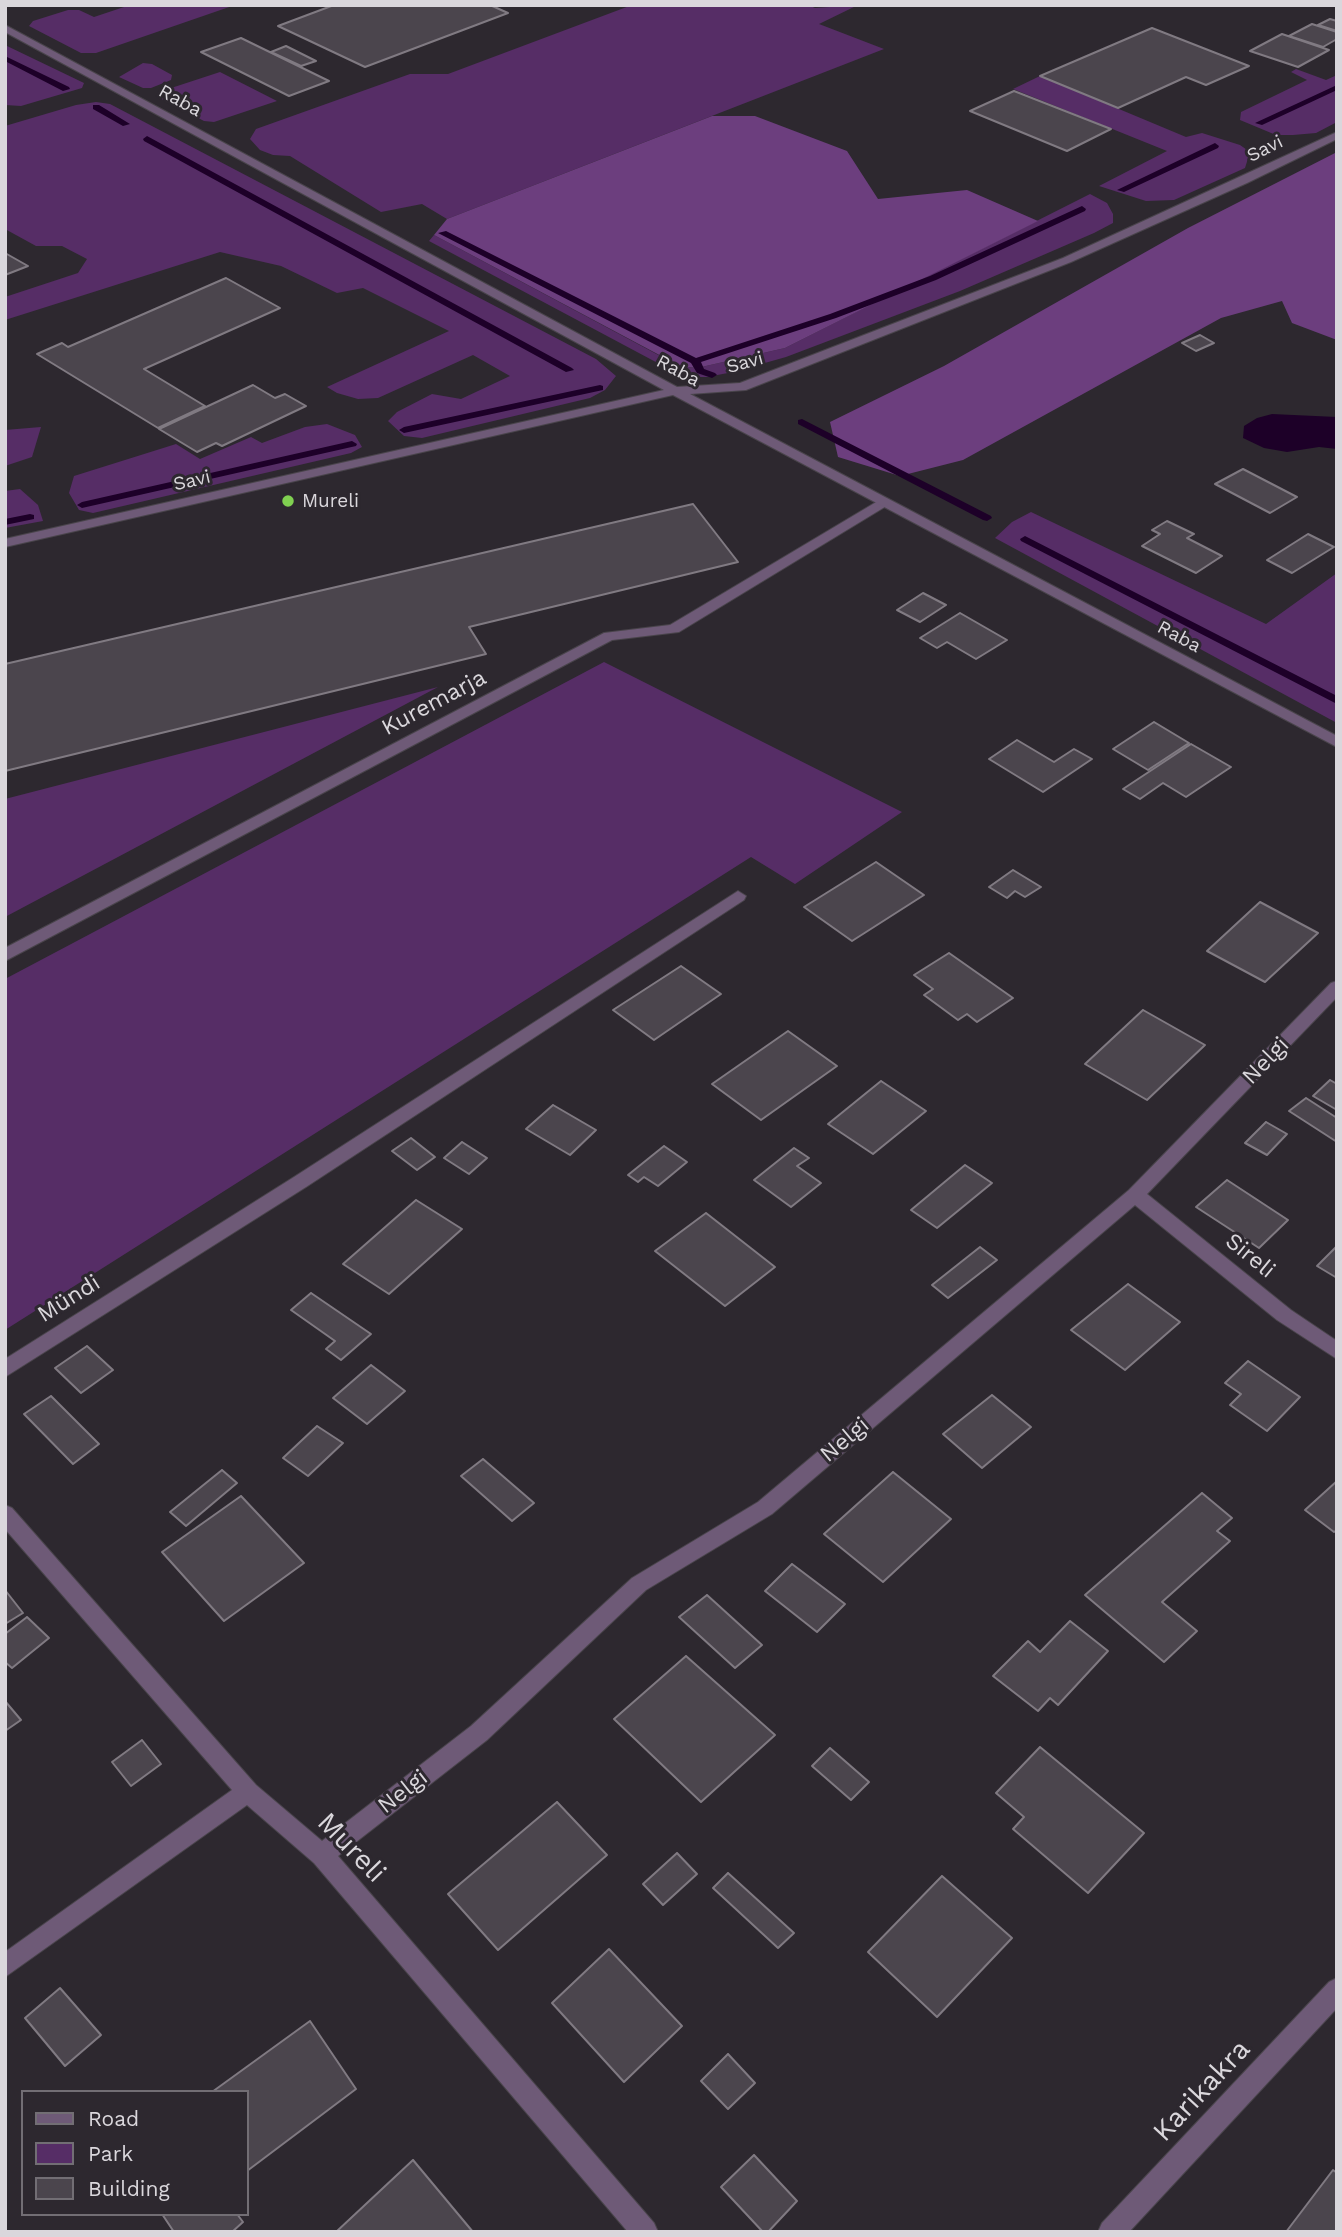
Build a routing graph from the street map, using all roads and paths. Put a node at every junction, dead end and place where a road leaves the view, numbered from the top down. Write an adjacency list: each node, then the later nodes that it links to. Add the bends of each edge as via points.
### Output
1 (5, 28): 3 (street, Raba)
2 (1337, 135): 3 (street, Savi, via 1154,221 952,307 742,387)
3 (675, 391): 4 (street, Raba); 5 (street, Savi)
4 (883, 502): 6 (street, Raba); 8 (street, Kuremarja, via 674,629 609,636)
5 (5, 543)
6 (1337, 742)
7 (738, 896): 12 (street, Mündi)
8 (5, 954)
9 (1337, 987): 10 (street, Nelgi)
10 (1135, 1195): 11 (street, Sireli, via 1284,1315); 15 (street, Nelgi, via 765,1508 639,1584 479,1732)
11 (1337, 1351)
12 (5, 1369)
13 (5, 1514): 14 (street, Mureli)
14 (248, 1792): 15 (street, Mureli); 16 (street)
15 (322, 1855): 18 (street, Mureli)
16 (5, 1966)
17 (1337, 1990): 19 (street, Karikakra)
18 (645, 2232)
19 (1111, 2232)

